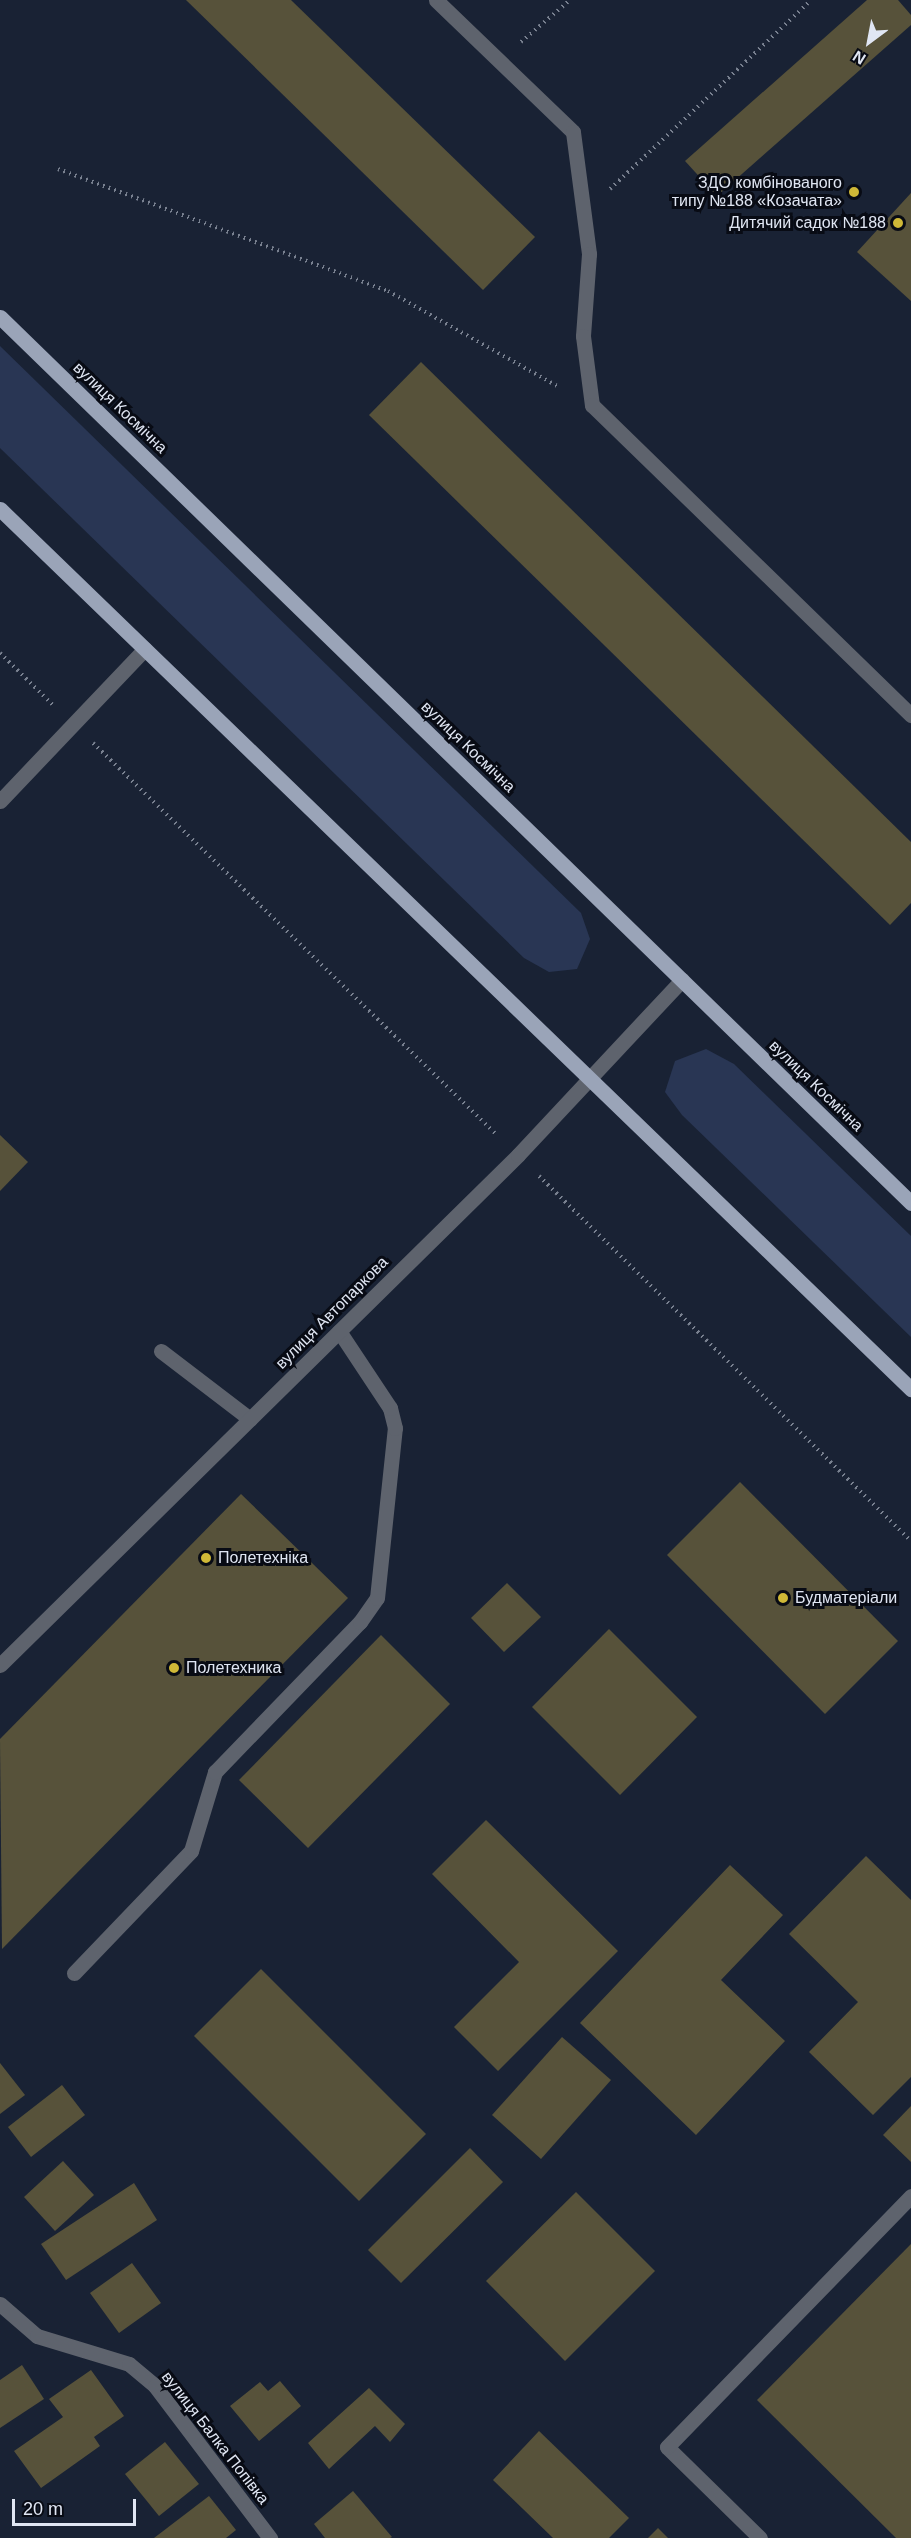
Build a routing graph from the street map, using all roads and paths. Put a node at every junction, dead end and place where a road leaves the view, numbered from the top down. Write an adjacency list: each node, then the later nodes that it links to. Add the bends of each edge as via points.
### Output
1 (436, 0): 4 (street)
2 (570, 0): 4 (path)
3 (811, 0): 6 (path)
4 (499, 61): 6 (street, via 573,132)
5 (58, 169): 8 (path, via 388,291)
6 (584, 214): 8 (street, via 589,254 584,336)
7 (0, 317): 15 (main road, вулиця Космічна)
8 (592, 405): 12 (street)
9 (0, 509): 10 (main road)
10 (145, 649): 13 (street); 16 (main road)
11 (0, 653): 13 (path)
12 (911, 715)
13 (74, 724): 14 (street); 17 (path)
14 (0, 801)
15 (682, 980): 16 (street, вулиця Автопаркова); 18 (main road, вулиця Космічна)
16 (591, 1076): 17 (street, вулиця Автопаркова); 21 (main road)
17 (518, 1155): 19 (street, вулиця Автопаркова); 23 (path)
18 (911, 1203)
19 (339, 1331): 22 (street, вулиця Автопаркова); 25 (street, via 390,1407 395,1428 377,1598 215,1772 196,1844)
20 (161, 1351): 22 (street)
21 (911, 1389)
22 (250, 1419): 24 (street, вулиця Автопаркова)
23 (911, 1541)
24 (0, 1665)
25 (74, 1973)
26 (911, 2196): 29 (street, via 667,2447)
27 (0, 2304): 28 (street, вулиця Балка Попівка, via 37,2336 129,2364 155,2386)
28 (270, 2538)
29 (760, 2538)

